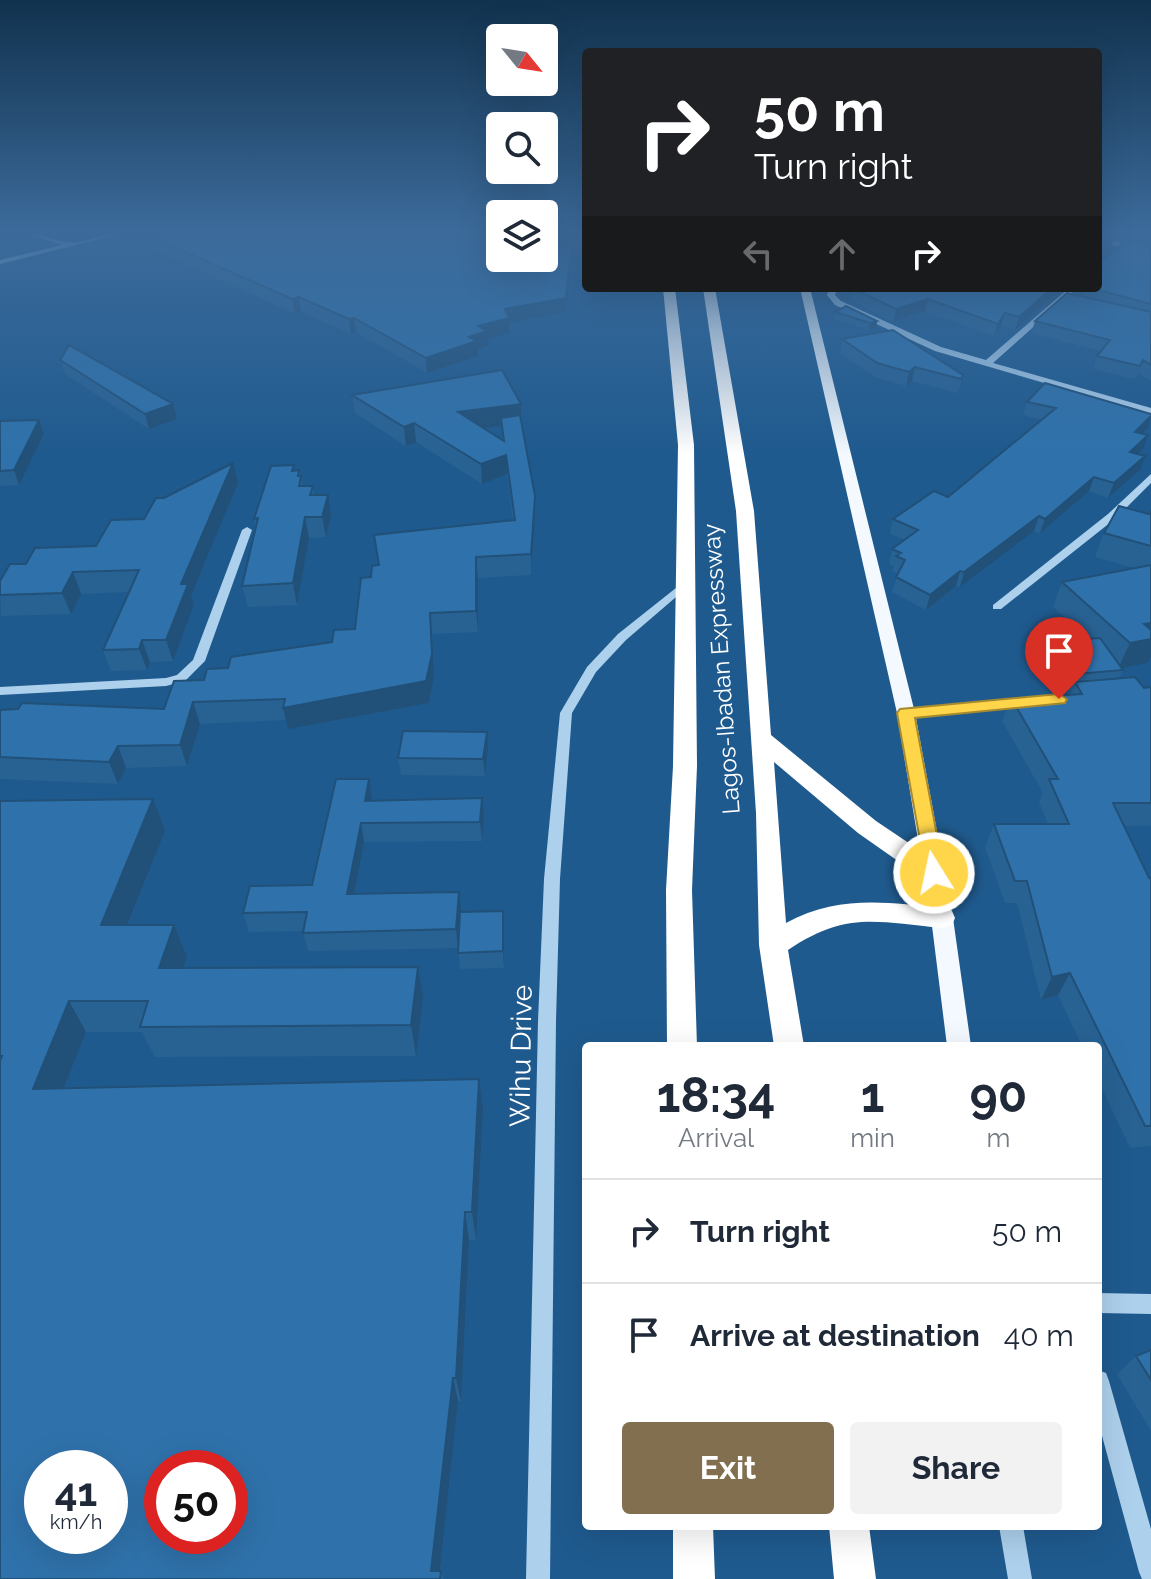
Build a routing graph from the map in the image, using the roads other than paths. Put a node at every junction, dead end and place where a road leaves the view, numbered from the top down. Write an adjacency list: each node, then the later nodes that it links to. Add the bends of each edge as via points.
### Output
1 (671, 308): 12 (highway, Lagos-Ibadan Expressway, via 686,445)
2 (712, 308): 17 (highway, Lagos-Ibadan Expressway, via 745,511)
3 (810, 308): 16 (main road)
4 (848, 308): 6 (street, via 938,349)
5 (1049, 308): 6 (street)
6 (988, 363): 7 (street)
7 (1151, 411)
8 (1151, 477): 9 (street)
9 (1112, 516): 10 (street); 13 (street)
10 (1125, 520)
11 (247, 530): 14 (street, via 199,661 181,678)
12 (686, 583): 21 (highway, Lagos-Ibadan Expressway, via 679,890); 31 (street, Wihu Drive, via 591,670 566,713 547,1021)
13 (997, 607)
14 (0, 691)
15 (1044, 700): 16 (street)
16 (906, 713): 18 (main road)
17 (760, 738): 18 (highway, via 867,827); 20 (highway, Lagos-Ibadan Expressway)
18 (934, 873): 19 (main road)
19 (942, 918): 20 (highway, via 858,908 830,912); 23 (main road)
20 (773, 945): 22 (highway, Lagos-Ibadan Expressway)
21 (682, 1042)
22 (788, 1042)
23 (958, 1042)
24 (1102, 1303): 25 (street)
25 (1151, 1304)
26 (1102, 1395): 30 (street)
27 (693, 1530): 32 (highway)
28 (849, 1530): 33 (highway)
29 (1012, 1530): 34 (street)
30 (1151, 1572)
31 (538, 1579)
32 (694, 1579)
33 (855, 1579)
34 (1020, 1579)

